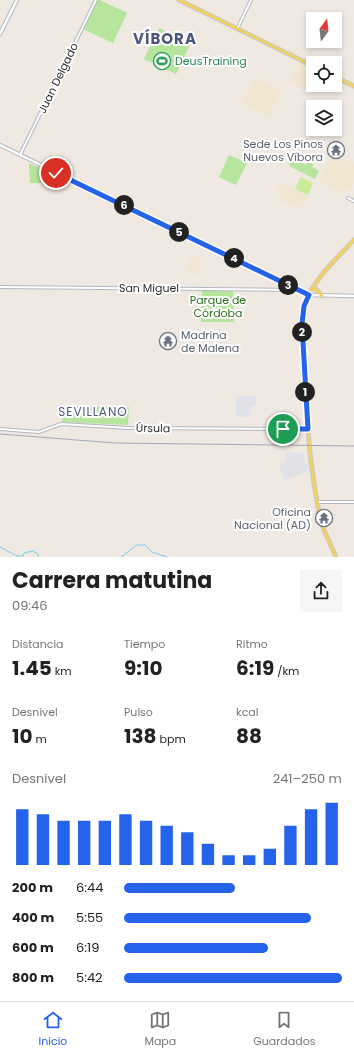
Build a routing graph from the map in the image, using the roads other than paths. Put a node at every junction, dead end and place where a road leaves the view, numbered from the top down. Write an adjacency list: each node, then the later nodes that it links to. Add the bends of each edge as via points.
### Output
1 (17, 0): 6 (main road)
2 (96, 0): 11 (street, Juan Delgado)
3 (179, 0): 5 (main road)
4 (251, 0): 5 (street)
5 (236, 29): 7 (main road)
6 (0, 34)
7 (306, 63)
8 (342, 80): 9 (main road)
9 (354, 86)
10 (0, 145): 11 (main road)
11 (20, 155): 17 (main road)
12 (348, 198): 13 (street)
13 (354, 201)
14 (354, 240): 16 (main road)
15 (0, 287): 17 (street, San Miguel)
16 (314, 287): 18 (main road); 19 (main road)
17 (298, 290): 18 (main road)
18 (309, 295): 19 (main road); 22 (main road, via 304,306 302,324)
19 (322, 296): 20 (main road)
20 (354, 296)
21 (0, 429): 22 (street, Úrsula, via 36,432 61,424 130,428)
22 (308, 429): 23 (main road)
23 (318, 502): 24 (street); 25 (main road, via 324,530)
24 (354, 502)
25 (336, 557)

